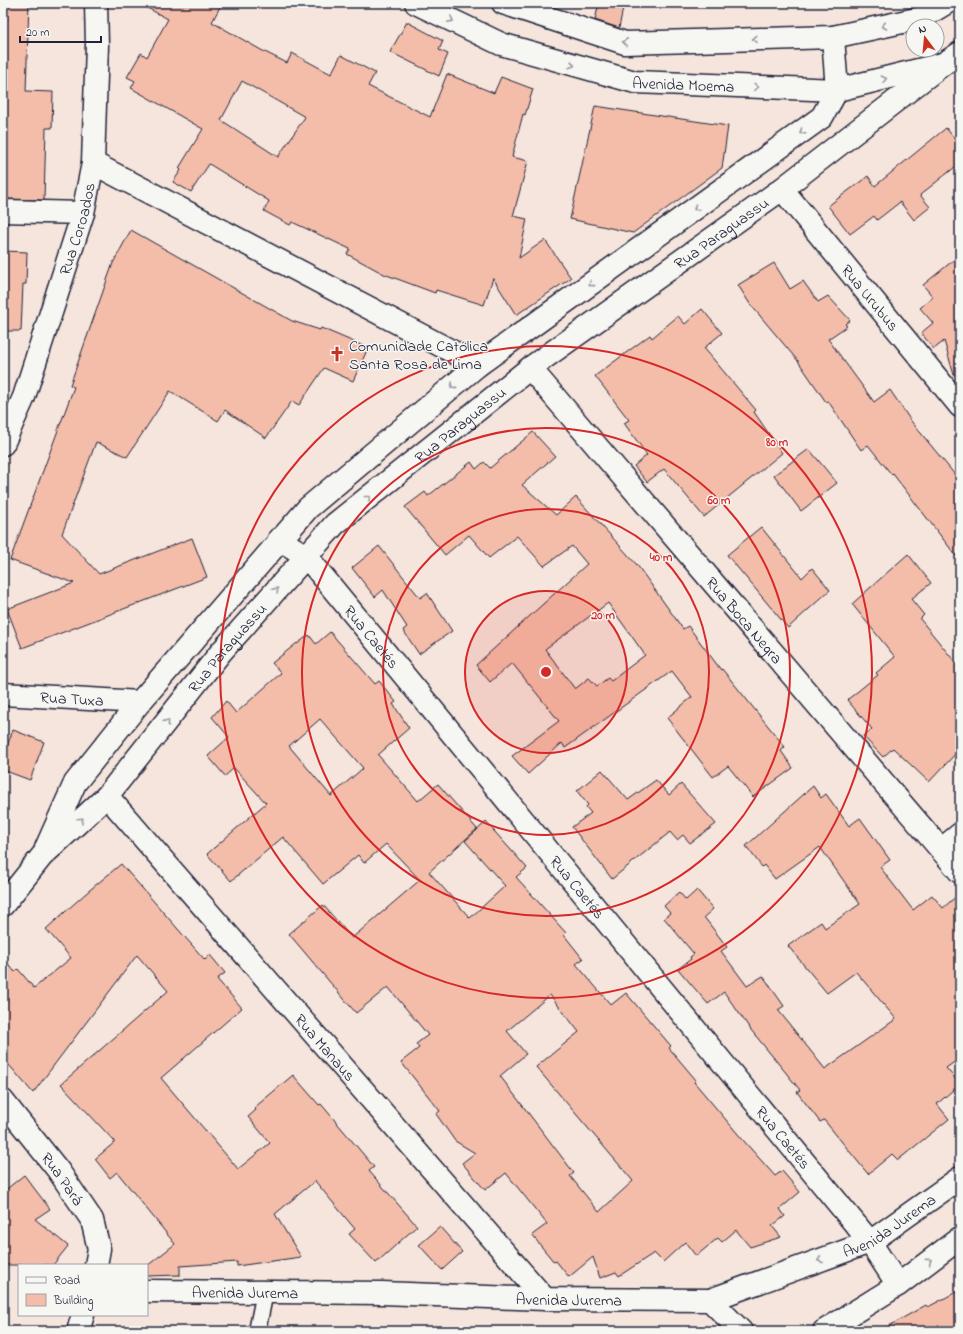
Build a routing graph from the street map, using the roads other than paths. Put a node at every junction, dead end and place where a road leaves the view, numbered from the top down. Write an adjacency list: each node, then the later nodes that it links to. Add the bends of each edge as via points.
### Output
1 (96, 3): 10 (street, Rua Coroados)
2 (416, 3): 7 (street, Avenida Moema, one-way to 7, via 501,44 635,82)
3 (503, 3): 5 (street, one-way to 3, via 625,43)
4 (946, 3): 5 (street, one-way to 5, via 921,18)
5 (833, 37): 7 (street)
6 (951, 59): 7 (street, Avenida Moema, one-way to 6); 9 (street, Rua Paraguassu)
7 (837, 90): 8 (street, Rua Paraguassu)
8 (822, 117): 9 (street); 14 (street, Rua Paraguassu, one-way to 14)
9 (844, 141): 11 (street, Rua Paraguassu)
10 (93, 163): 13 (street, Rua Coroados); 14 (street)
11 (782, 189): 15 (street, Rua Paraguassu); 16 (street, Rua Urubus)
12 (3, 211): 13 (street)
13 (83, 213): 17 (street, Rua Coroados, via 24,397)
14 (478, 365): 18 (street, Rua Paraguassu, one-way to 18, via 308,508)
15 (530, 368): 19 (street, Rua Paraguassu, one-way to 15, via 335,524); 24 (street, Rua Boca Negra)
16 (960, 406)
17 (3, 444)
18 (280, 539): 19 (street, Rua Caetés); 21 (street, Rua Paraguassu)
19 (306, 556): 22 (street, Rua Paraguassu, one-way to 19, via 221,652); 31 (street, Rua Caetés)
20 (3, 694): 21 (street, Rua Tuxa)
21 (140, 702): 25 (street, Rua Paraguassu, via 75,783)
22 (107, 796): 25 (street, Rua Paraguassu, one-way to 22); 36 (street, Rua Manaus)
23 (960, 834): 24 (street)
24 (942, 849): 26 (street, Rua Boca Negra)
25 (42, 856): 27 (street, Rua Paraguassu)
26 (960, 872)
27 (3, 906)
28 (3, 1101): 32 (street, Rua Pará, via 58,1170 92,1220 99,1249)
29 (960, 1178): 31 (street, Avenida Jurema)
30 (960, 1238): 33 (street, one-way to 30)
31 (870, 1242): 33 (street, Rua Caetés); 37 (street, Avenida Jurema, one-way to 37)
32 (96, 1264)
33 (898, 1284): 42 (street)
34 (148, 1292): 35 (street, Avenida Jurema)
35 (265, 1292): 36 (street, Avenida Jurema); 40 (lane)
36 (545, 1298): 37 (street, Avenida Jurema)
37 (710, 1300): 41 (street)
38 (83, 1316): 39 (street)
39 (78, 1331)
40 (257, 1331)
41 (741, 1331)
42 (824, 1331)

